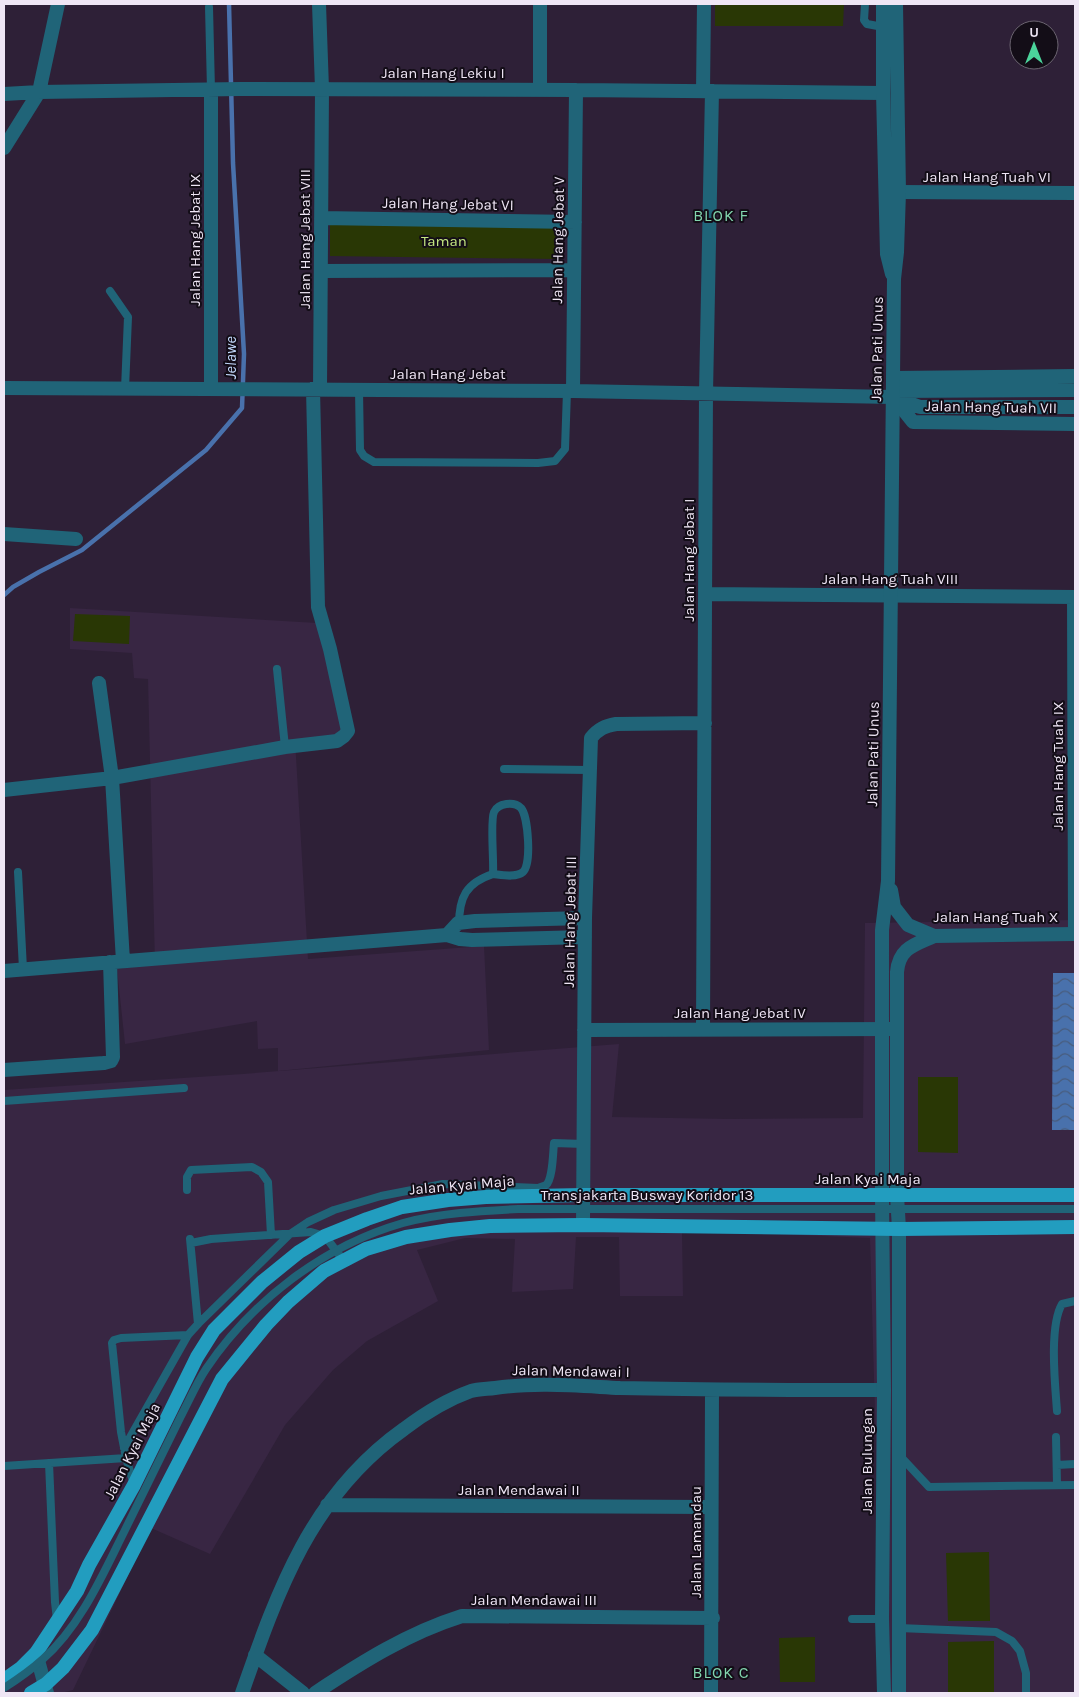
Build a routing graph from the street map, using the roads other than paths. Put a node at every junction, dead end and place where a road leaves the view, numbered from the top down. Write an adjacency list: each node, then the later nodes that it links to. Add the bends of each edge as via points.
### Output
1 (58, 4): 15 (street)
2 (319, 4): 10 (street, Jalan Hang Jebat VIII)
3 (540, 4): 12 (street)
4 (704, 4): 14 (street, Jalan Hang Jebat I)
5 (865, 4): 9 (lane, via 866,24)
6 (883, 4): 9 (street, Jalan Pati Unus)
7 (896, 4): 19 (street, Jalan Pati Unus)
8 (209, 7): 11 (lane)
9 (883, 28): 16 (street, Jalan Pati Unus)
10 (322, 89): 11 (street, Jalan Hang Lekiu I); 12 (street, Jalan Hang Lekiu I); 21 (street, Jalan Hang Jebat VIII)
11 (215, 90): 15 (street, Jalan Hang Lekiu I); 32 (street, Jalan Hang Jebat IX)
12 (540, 90): 13 (street, Jalan Hang Lekiu I)
13 (576, 90): 14 (street, Jalan Hang Lekiu I); 22 (street, Jalan Hang Jebat V)
14 (707, 91): 16 (street, Jalan Hang Lekiu I); 37 (street, Jalan Hang Jebat I)
15 (39, 92): 17 (street, Jalan Hang Lekiu I); 18 (street)
16 (883, 93): 25 (street, Jalan Pati Unus, via 887,254)
17 (4, 94)
18 (4, 148)
19 (899, 192): 20 (street, Jalan Hang Tuah VI); 25 (street, Jalan Pati Unus)
20 (1075, 193)
21 (321, 218): 22 (street, Jalan Hang Jebat VI); 24 (street, Jalan Hang Jebat VIII)
22 (575, 222): 23 (street, Jalan Hang Jebat V)
23 (574, 270): 24 (street); 36 (street, Jalan Hang Jebat V)
24 (321, 271): 33 (street, Jalan Hang Jebat VIII)
25 (894, 279): 31 (street, Jalan Pati Unus)
26 (110, 291): 30 (lane, via 128,317)
27 (1075, 376): 28 (street, Jalan Hang Tuah VII)
28 (1013, 384): 31 (street, Jalan Hang Tuah VII); 35 (street, Jalan Hang Tuah VII); 38 (street)
29 (4, 388): 30 (street, Jalan Hang Jebat)
30 (125, 388): 32 (street, Jalan Hang Jebat)
31 (893, 388): 37 (street, Jalan Hang Jebat); 38 (street, Jalan Hang Tuah VII, via 920,407); 40 (street, Jalan Hang Tuah VII, via 913,422); 45 (street, Jalan Pati Unus)
32 (211, 389): 33 (street, Jalan Hang Jebat)
33 (317, 389): 34 (street, Jalan Hang Jebat); 50 (street, Jalan Hang Jebat VIII, via 318,607 348,731 337,740)
34 (359, 390): 36 (street, Jalan Hang Jebat); 36 (lane, via 360,450 374,462 555,461 565,448)
35 (1075, 390)
36 (570, 391): 37 (street, Jalan Hang Jebat)
37 (706, 393): 44 (street, Jalan Hang Jebat I)
38 (1014, 407): 39 (street, Jalan Hang Tuah VII); 40 (street)
39 (1075, 407)
40 (1014, 424): 41 (street, Jalan Hang Tuah VII)
41 (1075, 424)
42 (4, 534): 43 (street)
43 (76, 539)
44 (705, 594): 45 (street, Jalan Hang Tuah VIII); 49 (street, Jalan Hang Jebat I)
45 (891, 596): 46 (street, Jalan Hang Tuah VIII); 57 (street, Jalan Pati Unus)
46 (1075, 597): 60 (street, Jalan Hang Tuah IX)
47 (277, 669): 50 (lane)
48 (98, 683): 53 (street)
49 (705, 723): 52 (street, Jalan Hang Jebat III, via 605,726 591,738); 69 (street, Jalan Hang Jebat I)
50 (285, 746): 53 (street)
51 (504, 769): 52 (lane)
52 (590, 770): 58 (street, Jalan Hang Jebat III)
53 (112, 778): 54 (street); 64 (street)
54 (4, 790)
55 (18, 872): 65 (lane)
56 (493, 874): 56 (lane, via 515,875 523,872 526,866 526,823 524,813 516,805 507,804 494,811); 59 (lane, via 475,881 466,890)
57 (888, 881): 61 (street, Jalan Hang Tuah X, via 894,907 908,925); 67 (street, Jalan Pati Unus, via 882,930)
58 (585, 918): 59 (street); 63 (street, Jalan Hang Jebat III)
59 (458, 923): 62 (street)
60 (1075, 934): 61 (street, Jalan Hang Tuah X)
61 (934, 936): 67 (street, Jalan Pati Unus, via 908,947 898,961)
62 (453, 937): 63 (street, via 472,940); 64 (street)
63 (585, 937): 68 (street, Jalan Hang Jebat III)
64 (117, 962): 65 (street); 70 (street, via 111,1061)
65 (23, 970): 66 (street)
66 (4, 971)
67 (889, 1029): 69 (street, Jalan Hang Jebat IV); 76 (street, Jalan Pati Unus); 77 (street, Jalan Pati Unus)
68 (584, 1030): 69 (street, Jalan Hang Jebat IV); 73 (street, Jalan Hang Jebat III)
69 (704, 1030)
70 (4, 1070)
71 (184, 1088): 72 (lane)
72 (4, 1101)
73 (584, 1144): 75 (street, Jalan Hang Jebat III); 84 (lane, via 554,1142 547,1184 538,1188 443,1184 381,1196 334,1210)
74 (187, 1190): 86 (lane, via 186,1177 191,1170 252,1167 261,1172 268,1182)
75 (583, 1194): 76 (main road, Jalan Kyai Maja); 80 (street, Jalan Hang Jebat III); 85 (main road, Jalan Kyai Maja, via 448,1200 402,1207)
76 (882, 1195): 77 (main road, Jalan Kyai Maja); 82 (street, Jalan Pati Unus)
77 (896, 1195): 78 (main road, Jalan Kyai Maja); 83 (street, Jalan Pati Unus)
78 (1075, 1195)
79 (1075, 1209): 116 (lane, Transjakarta Busway Koridor 13, bridge, via 519,1209 461,1213 403,1223 354,1241 280,1288 236,1330 205,1371 80,1613 45,1658)
80 (583, 1225): 82 (main road); 87 (main road, via 450,1230 406,1237)
81 (1075, 1227): 83 (main road)
82 (883, 1228): 83 (main road); 92 (street, Jalan Bulungan)
83 (899, 1229): 96 (street)
84 (290, 1234): 85 (lane); 86 (lane); 89 (lane)
85 (320, 1234): 87 (lane); 104 (main road, Jalan Kyai Maja, via 262,1282 214,1330 197,1357)
86 (271, 1235): 89 (lane, via 191,1241)
87 (343, 1260): 105 (main road, via 324,1271 288,1302 222,1379)
88 (1075, 1301): 93 (lane, via 1062,1304 1056,1319 1054,1366)
89 (198, 1324): 90 (lane)
90 (188, 1335): 95 (lane); 95 (lane, via 121,1338 112,1343)
91 (712, 1390): 92 (street, Jalan Mendawai I); 106 (street, Jalan Mendawai I, via 514,1385 472,1391 432,1408 395,1435 361,1464); 107 (street, Jalan Lamandau)
92 (884, 1390): 110 (street, Jalan Bulungan)
93 (1057, 1411)
94 (1056, 1437): 100 (lane)
95 (124, 1448): 97 (lane)
96 (899, 1455): 102 (lane, via 929,1487); 112 (street)
97 (126, 1458): 98 (lane); 104 (lane)
98 (49, 1463): 101 (lane); 111 (lane)
99 (1075, 1464): 100 (lane)
100 (1057, 1465): 102 (lane)
101 (4, 1466)
102 (1057, 1484): 103 (lane)
103 (1075, 1485)
104 (134, 1486): 105 (main road); 111 (main road, Jalan Kyai Maja, via 77,1591)
105 (159, 1500): 117 (main road, via 92,1630)
106 (327, 1505): 107 (street, Jalan Mendawai II); 114 (street, Jalan Mendawai I, via 289,1569)
107 (712, 1507): 108 (street, Jalan Lamandau)
108 (712, 1618): 121 (street, Jalan Mendawai III, via 462,1616 434,1625 368,1658); 122 (street, Jalan Lamandau)
109 (852, 1619): 110 (lane)
110 (882, 1619): 123 (street, Jalan Bulungan)
111 (57, 1620): 113 (main road, Jalan Kyai Maja)
112 (899, 1628): 124 (street); 125 (lane, via 996,1632 1020,1651 1026,1673)
113 (36, 1653): 115 (main road, Jalan Kyai Maja); 117 (street)
114 (255, 1655): 119 (street, Jalan Mendawai I); 120 (street)
115 (4, 1680)
116 (4, 1688)
117 (46, 1689): 118 (main road)
118 (31, 1693)
119 (242, 1693)
120 (303, 1693)
121 (315, 1693)
122 (711, 1693)
123 (884, 1693)
124 (899, 1693)
125 (1026, 1693)

